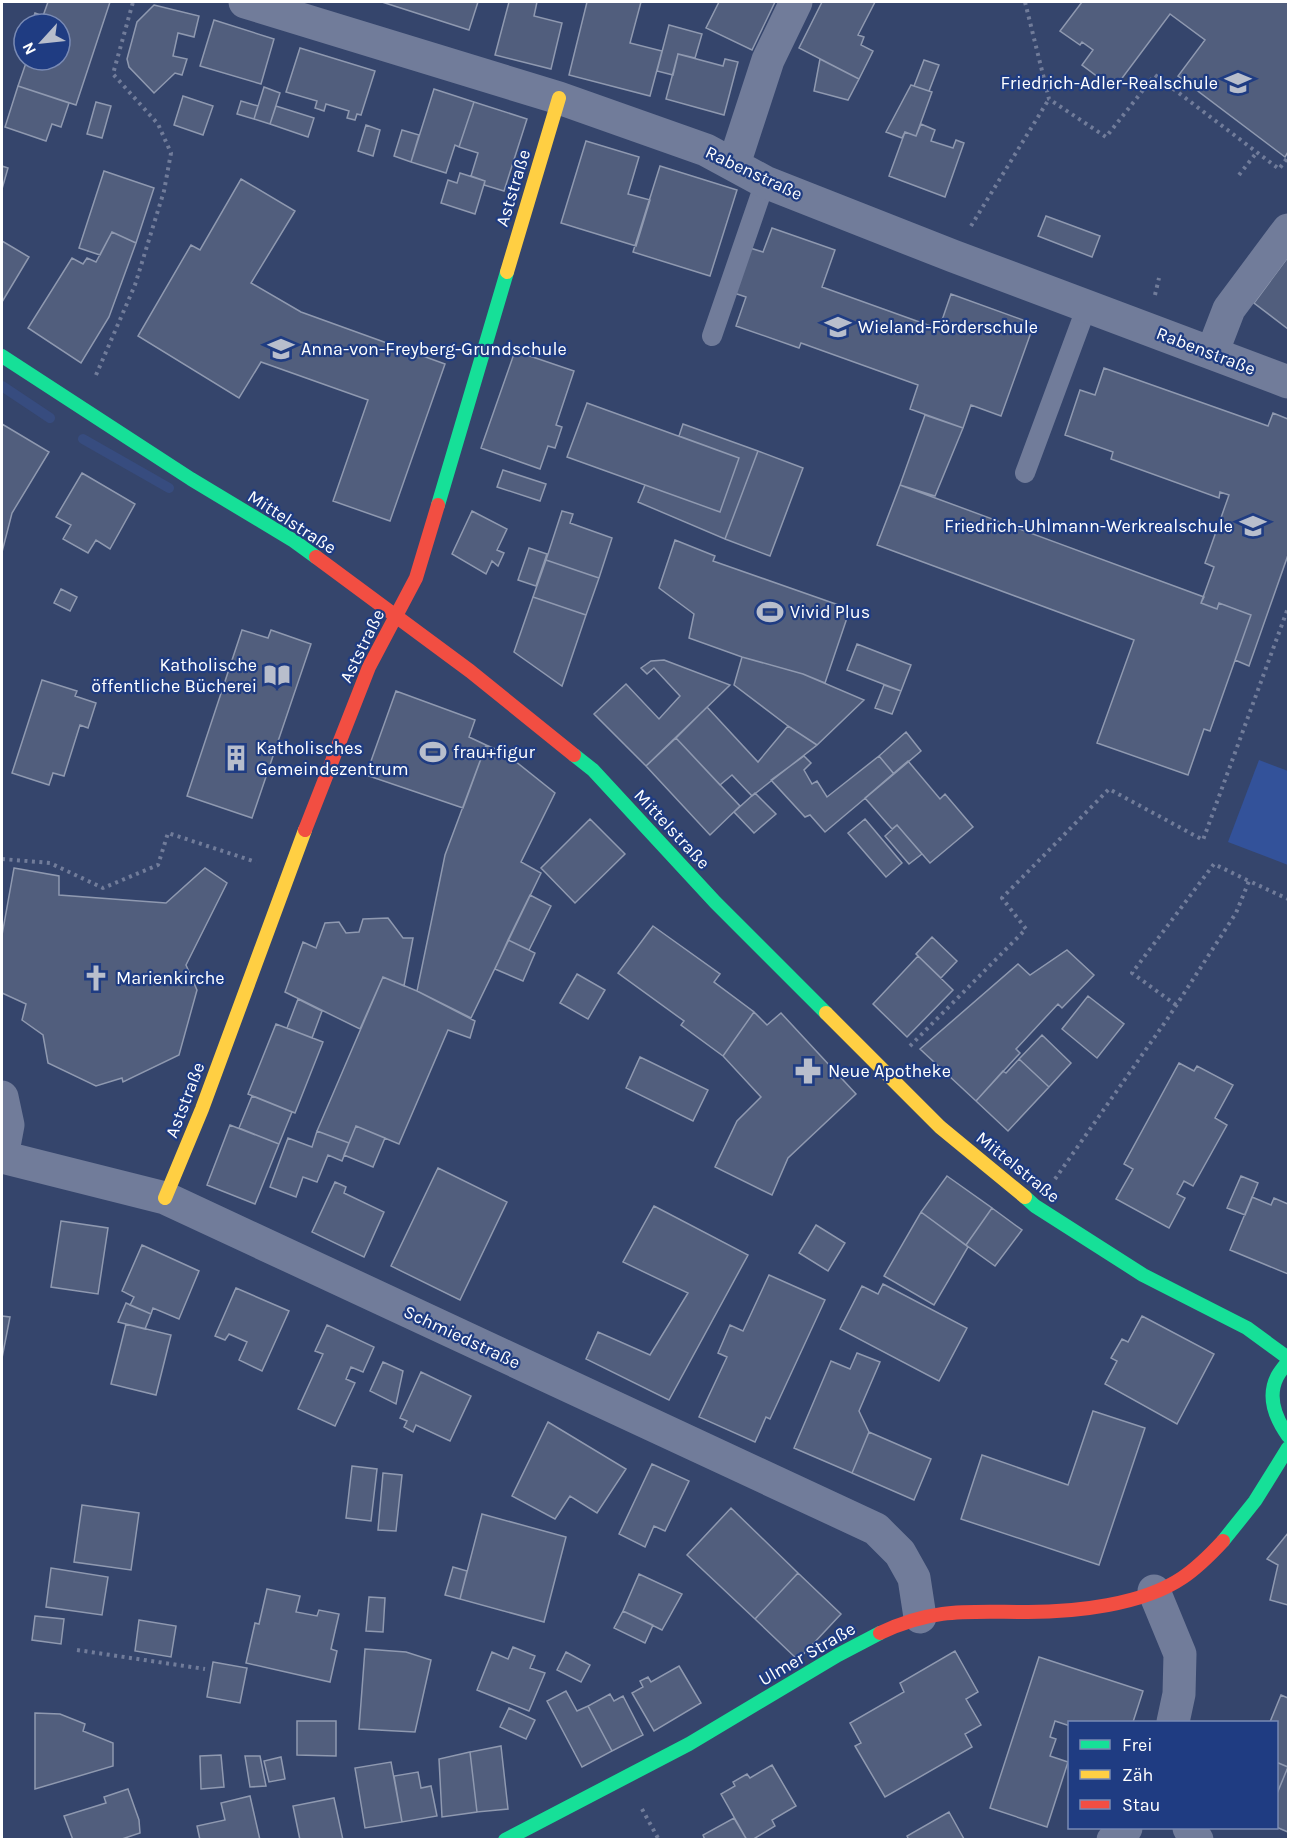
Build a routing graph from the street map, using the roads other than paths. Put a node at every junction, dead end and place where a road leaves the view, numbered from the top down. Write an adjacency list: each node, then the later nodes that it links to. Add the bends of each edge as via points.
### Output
1 (245, 2): 3 (street, Rabenstraße)
2 (796, 2): 4 (street, via 768,60)
3 (559, 98): 4 (street, Rabenstraße, via 706,150); 13 (street, Aststraße, via 416,578)
4 (734, 164): 5 (street, Rabenstraße)
5 (765, 182): 7 (street, Rabenstraße); 8 (lane)
6 (1288, 230): 9 (street, via 1229,309)
7 (1087, 306): 9 (street, Rabenstraße); 12 (lane)
8 (712, 336)
9 (1212, 353): 11 (street, Rabenstraße)
10 (2, 356): 13 (street, Mittelstraße, via 294,541)
11 (1288, 382)
12 (1025, 473)
13 (396, 616): 16 (street, Aststraße, via 369,667); 17 (street, Mittelstraße, via 470,670 593,770 715,902 940,1127 1035,1206 1143,1275 1247,1328)
14 (2, 1097): 15 (street, Schmiedstraße, via 8,1125)
15 (2, 1157): 16 (street, Schmiedstraße)
16 (165, 1198): 21 (street, Schmiedstraße, via 876,1529 900,1553 914,1578)
17 (1288, 1360): 18 (street, via 1276,1378 1273,1401 1278,1423)
18 (1288, 1436)
19 (1288, 1448): 20 (street, Ulmer Straße, via 1266,1487 1231,1531 1181,1579)
20 (1154, 1591): 21 (street, Ulmer Straße, via 1088,1608); 22 (street, via 1180,1654 1179,1695)
21 (920, 1617): 23 (street, Ulmer Straße, via 881,1633 715,1729)
22 (1173, 1721)
23 (505, 1839)

